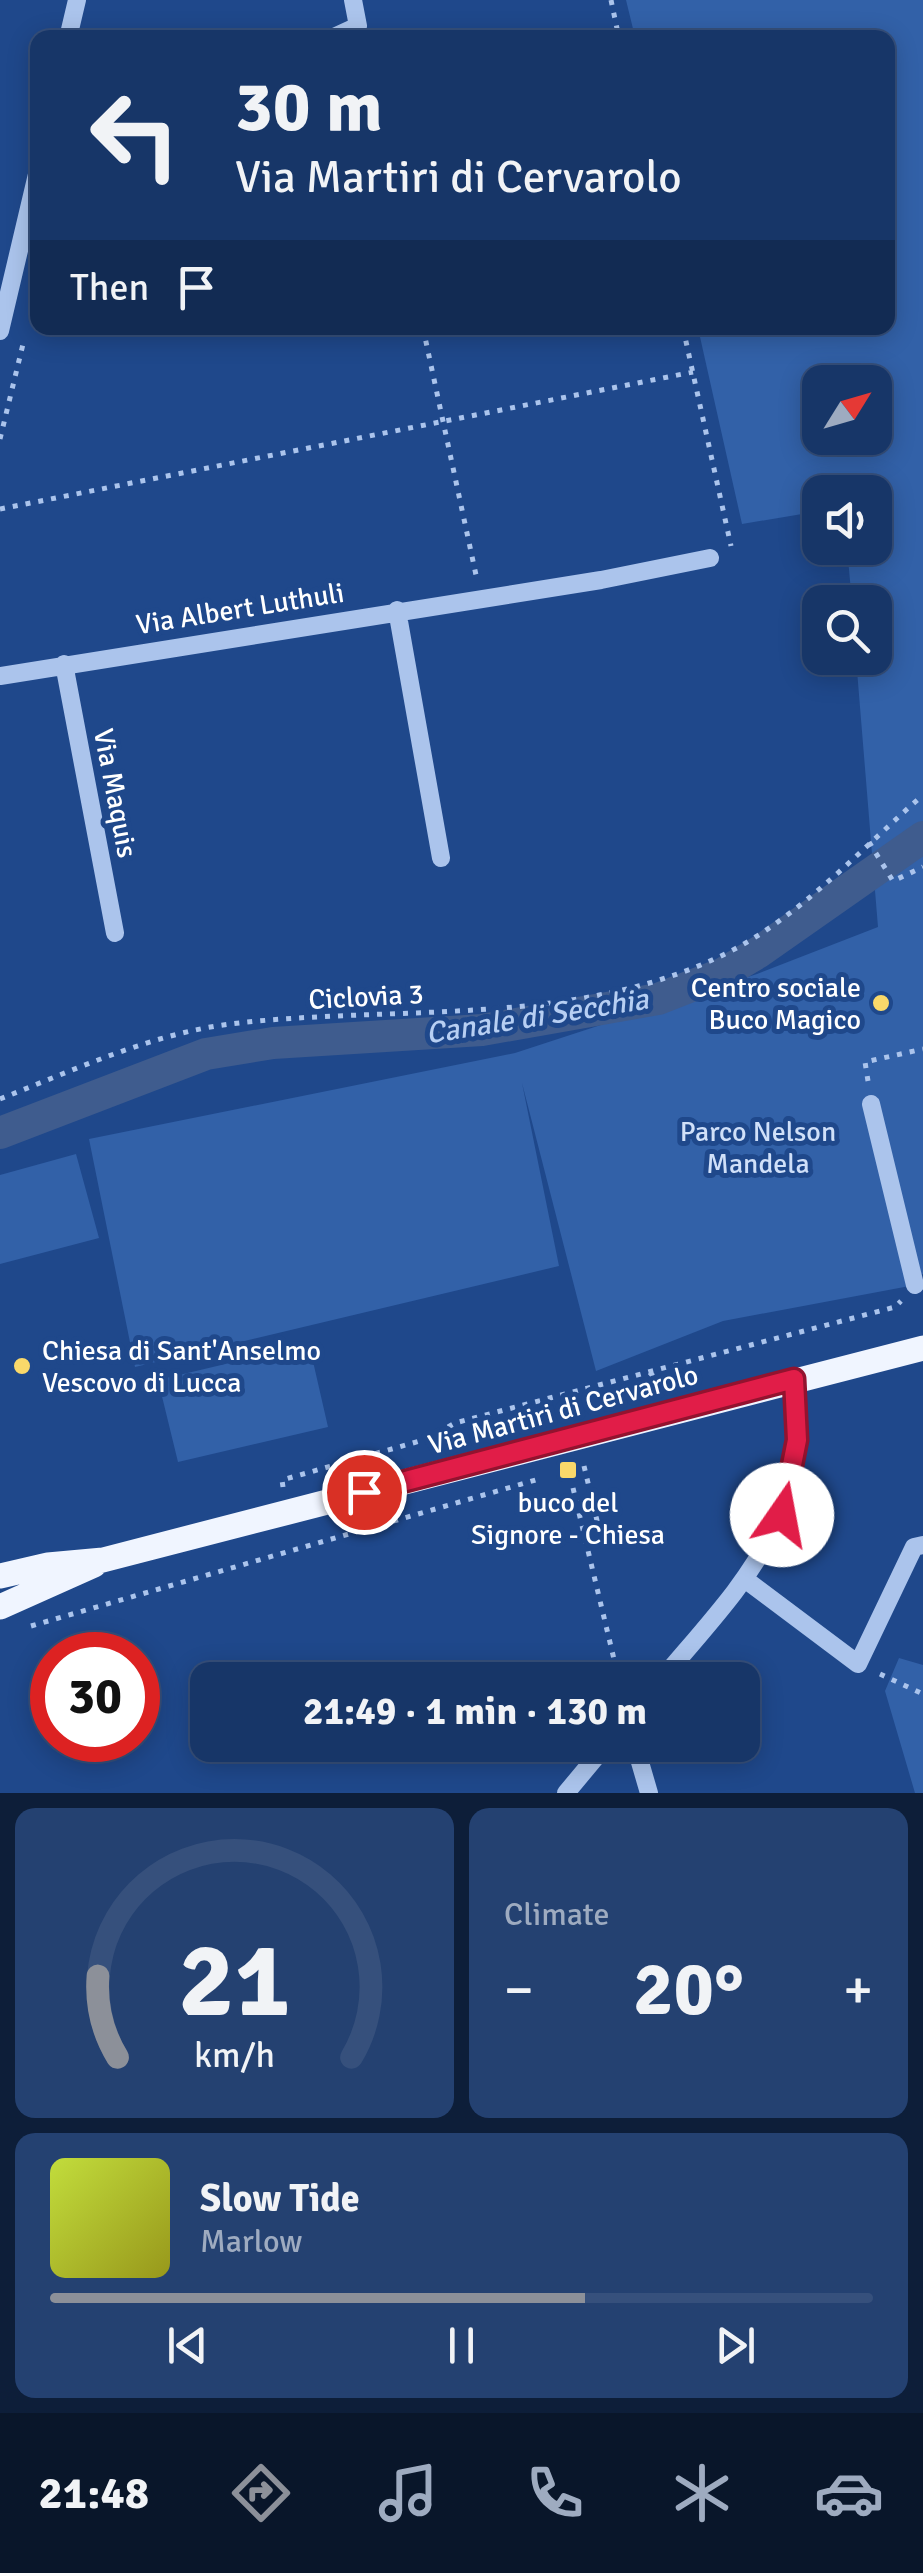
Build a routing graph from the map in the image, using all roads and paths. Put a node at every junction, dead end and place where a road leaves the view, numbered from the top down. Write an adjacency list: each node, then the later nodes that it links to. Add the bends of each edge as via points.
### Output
1 (77, 0): 4 (street)
2 (352, 0): 5 (street, via 358,26)
3 (611, 0): 6 (path)
4 (70, 30)
5 (349, 30)
6 (617, 30)
7 (30, 204): 8 (street)
8 (0, 332)
9 (25, 334): 14 (path)
10 (424, 335): 13 (path)
11 (685, 335): 12 (path)
12 (693, 372): 13 (path); 16 (path)
13 (443, 422): 15 (path); 18 (path)
14 (0, 439)
15 (0, 509)
16 (733, 554)
17 (710, 558): 18 (street, Via Albert Luthuli)
18 (481, 598): 19 (street, Via Albert Luthuli)
19 (397, 610): 20 (street, Via Albert Luthuli); 24 (street)
20 (64, 664): 21 (street, Via Albert Luthuli); 26 (street, Via Maquis)
21 (3, 672)
22 (923, 795): 23 (path, Ciclovia 3)
23 (870, 843): 25 (path, via 893,881); 28 (path, Ciclovia 3, via 776,923 730,952 622,989 511,1006 225,1025 118,1054)
24 (441, 858)
25 (923, 867)
26 (114, 933)
27 (923, 1049): 29 (path, via 865,1062)
28 (0, 1098)
29 (871, 1104): 30 (street)
30 (915, 1285): 35 (path, via 896,1307 456,1423 427,1439)
31 (923, 1348): 32 (main road, Via Martiri di Cervarolo)
32 (794, 1379): 39 (main road, Via Martiri di Cervarolo); 41 (street, via 797,1440 782,1515)
33 (565, 1472): 37 (path, via 584,1466 600,1530)
34 (547, 1477): 43 (path)
35 (282, 1480)
36 (574, 1488): 37 (path)
37 (584, 1534): 44 (path)
38 (923, 1545): 46 (street, via 914,1547)
39 (102, 1560): 40 (main road, Via Martiri di Cervarolo); 42 (main road, Via Martiri di Cervarolo)
40 (0, 1576)
41 (746, 1580): 45 (street); 46 (street)
42 (0, 1607)
43 (18, 1630)
44 (615, 1662)
45 (676, 1662)
46 (858, 1664): 47 (path)
47 (921, 1695)
48 (592, 1762): 50 (street)
49 (640, 1762): 51 (street)
50 (566, 1793)
51 (648, 1793)

